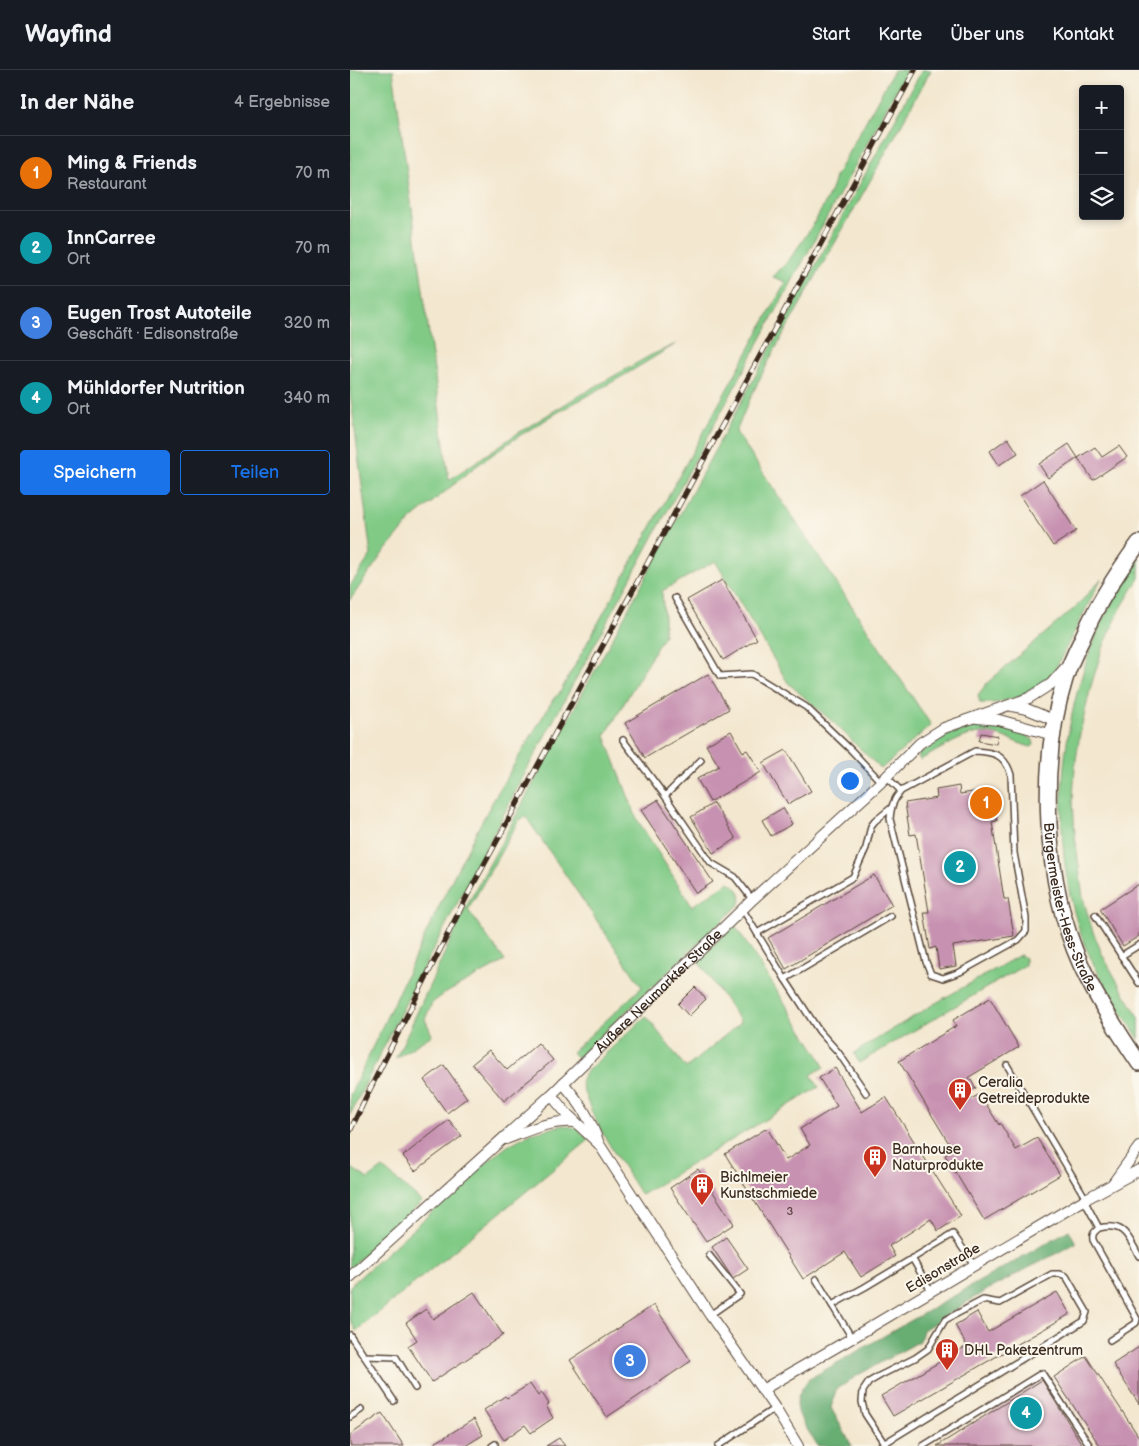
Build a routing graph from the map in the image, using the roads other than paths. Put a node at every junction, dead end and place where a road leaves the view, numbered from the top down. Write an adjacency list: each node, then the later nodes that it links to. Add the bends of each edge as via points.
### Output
1 (1139, 543): 3 (main road, Äußere Neumarkter Straße, via 1100,601)
2 (675, 598): 9 (lane, via 720,676 752,674 806,707)
3 (1073, 658): 4 (street, Äußere Neumarkter Straße, via 1045,688); 6 (main road, Äußere Neumarkter Straße)
4 (1008, 706): 5 (street, Äußere Neumarkter Straße); 6 (street, via 1027,709)
5 (976, 718): 6 (street, Äußere Neumarkter Straße); 9 (street, Äußere Neumarkter Straße, via 932,734)
6 (1054, 728): 22 (main road, Bürgermeister-Hess-Straße, via 1049,825 1060,903 1081,965 1098,999)
7 (623, 740): 11 (lane)
8 (701, 760): 11 (lane)
9 (884, 779): 10 (lane); 13 (street, Äußere Neumarkter Straße)
10 (901, 792): 12 (lane); 12 (lane, via 975,751 989,752 1008,764 1014,853 1026,918 1026,931 1018,940 960,972 943,978 931,974 890,819)
11 (665, 796): 13 (lane, via 710,863 735,877)
12 (891, 808): 17 (lane, via 871,826 866,848 853,877)
13 (753, 900): 14 (street, Äußere Neumarkter Straße)
14 (743, 909): 17 (lane); 24 (street, Äußere Neumarkter Straße)
15 (1095, 915): 19 (lane)
16 (891, 916): 20 (lane)
17 (757, 933): 20 (lane)
18 (1139, 944): 19 (lane)
19 (1121, 956): 21 (lane)
20 (785, 978): 25 (lane, via 819,1031)
21 (1139, 984)
22 (1139, 1063)
23 (1007, 1065): 33 (lane)
24 (563, 1083): 26 (street, Äußere Neumarkter Straße); 29 (street, via 586,1113)
25 (866, 1093)
26 (551, 1095): 27 (street); 28 (street, Äußere Neumarkter Straße)
27 (577, 1124): 28 (street, via 559,1121); 29 (street)
28 (498, 1143): 39 (street, Äußere Neumarkter Straße)
29 (599, 1144): 43 (street)
30 (1139, 1147): 32 (street)
31 (1137, 1172): 32 (street, Edisonstraße)
32 (1112, 1185): 33 (street, Edisonstraße)
33 (1085, 1200): 34 (lane); 38 (street, Edisonstraße)
34 (1099, 1228): 36 (lane, via 1114,1226 1126,1233); 46 (lane, via 1094,1232 1093,1240 1137,1319 1136,1323)
35 (709, 1255): 43 (lane, via 740,1294)
36 (1139, 1256)
37 (912, 1258): 38 (lane, via 953,1234); 41 (lane); 42 (lane)
38 (974, 1265): 41 (street, Edisonstraße)
39 (350, 1277)
40 (816, 1279): 42 (lane)
41 (931, 1291): 45 (street, Edisonstraße)
42 (832, 1305): 45 (lane)
43 (710, 1315): 49 (street)
44 (350, 1334): 47 (lane)
45 (852, 1338): 49 (street, Edisonstraße)
46 (1110, 1340)
47 (364, 1356): 48 (lane, via 396,1357); 50 (lane)
48 (415, 1388)
49 (762, 1390): 51 (street)
50 (394, 1401)
51 (775, 1408): 55 (lane); 56 (street)
52 (361, 1410): 53 (lane)
53 (350, 1418)
54 (882, 1445): 54 (lane, via 1084,1321 1087,1312 1066,1276 1052,1274 1000,1303 983,1300 945,1320 928,1349 869,1382 863,1391 862,1402)
55 (718, 1446)
56 (798, 1446)
57 (923, 1446): 58 (lane, via 1042,1373)
58 (1090, 1446)

